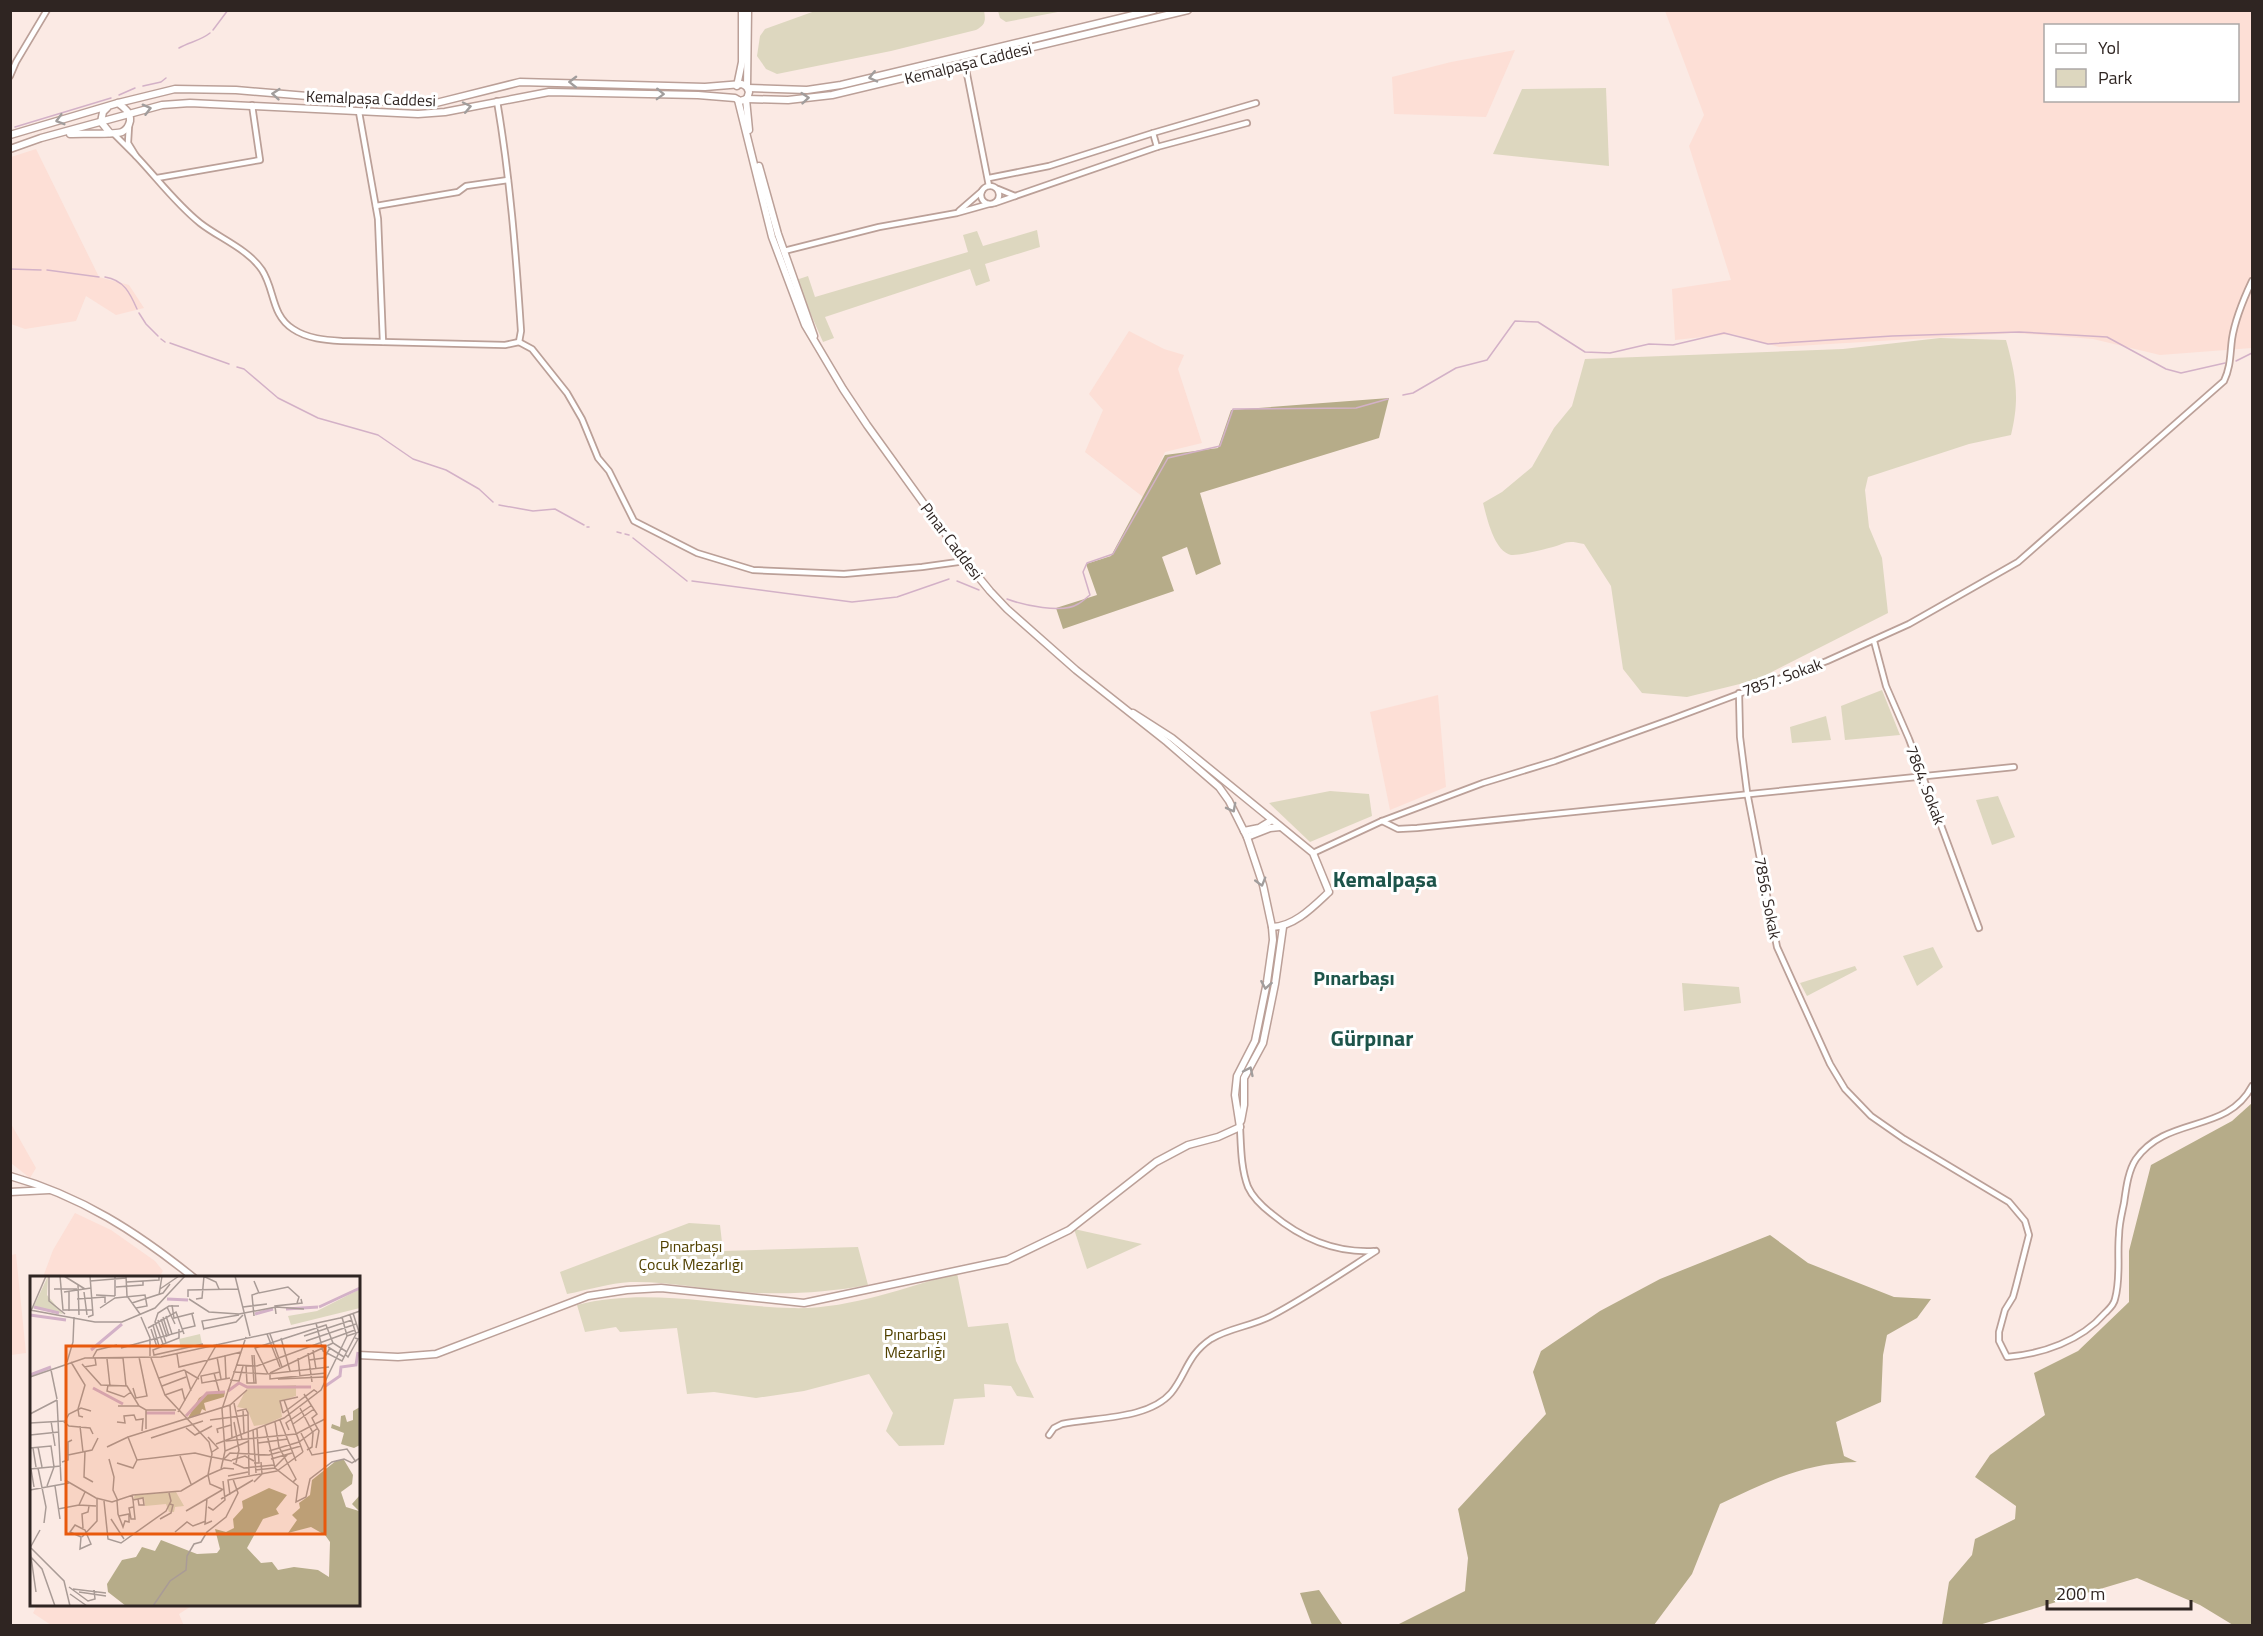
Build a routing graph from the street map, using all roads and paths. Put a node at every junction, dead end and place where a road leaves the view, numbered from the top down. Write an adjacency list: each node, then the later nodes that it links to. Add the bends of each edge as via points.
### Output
1 (47, 10): 7 (street)
2 (742, 10): 8 (main road, via 742,62)
3 (1154, 10): 9 (main road, Kemalpaşa Caddesi, one-way to 9, via 841,85 807,90)
4 (1188, 10): 6 (main road, Kemalpaşa Caddesi)
5 (748, 14): 9 (main road)
6 (965, 64): 11 (main road, Kemalpaşa Caddesi, one-way to 6, via 832,95); 30 (street)
7 (10, 76)
8 (736, 86): 9 (main road, Kemalpaşa Caddesi); 10 (main road); 13 (main road, Kemalpaşa Caddesi, one-way to 13, via 520,82 436,103 175,89)
9 (747, 87): 11 (main road)
10 (736, 99): 11 (main road, Kemalpaşa Caddesi); 12 (main road, Kemalpaşa Caddesi, one-way to 10, via 577,91); 43 (main road, Pınar Caddesi, via 772,237 805,325)
11 (746, 99): 39 (main road, Pınar Caddesi, via 749,130)
12 (496, 101): 17 (main road, Kemalpaşa Caddesi, one-way to 12, via 445,112); 31 (street)
13 (118, 103): 16 (main road, Kemalpaşa Caddesi); 18 (main road)
14 (1256, 103): 23 (street)
15 (252, 105): 17 (main road, Kemalpaşa Caddesi); 18 (main road, Kemalpaşa Caddesi, one-way to 15, via 162,105); 29 (street, via 260,160)
16 (110, 106): 19 (main road, via 103,112); 25 (main road, Kemalpaşa Caddesi, one-way to 25)
17 (360, 112): 37 (street)
18 (129, 114): 19 (main road, Kemalpaşa Caddesi); 20 (main road)
19 (101, 122): 22 (main road); 24 (main road, Kemalpaşa Caddesi)
20 (130, 123): 22 (main road, via 124,132); 28 (street, via 128,143)
21 (1247, 123): 26 (street)
22 (112, 133): 24 (main road); 28 (street)
23 (1153, 133): 26 (street); 30 (street, via 1049,166)
24 (57, 134): 27 (main road, Kemalpaşa Caddesi)
25 (10, 135)
26 (1157, 147): 35 (street)
27 (10, 149)
28 (136, 156): 29 (street)
29 (157, 178): 41 (street, via 198,222 263,271 278,313 292,329 322,340)
30 (989, 178): 32 (street)
31 (508, 180): 37 (street); 42 (street)
32 (989, 186): 33 (street); 34 (street)
33 (997, 189): 35 (street); 36 (street, via 999,195)
34 (982, 191): 36 (street, via 983,200); 38 (street)
35 (1016, 196): 36 (street)
36 (992, 203): 38 (street)
37 (376, 206): 41 (street)
38 (957, 213): 39 (street, via 879,227)
39 (784, 251): 43 (main road, Pınar Caddesi)
40 (2253, 281): 45 (street, 7857. Sokak, via 2232,337 2230,368 2224,381 2018,562)
41 (383, 342): 42 (street)
42 (519, 342): 44 (street, via 532,349 567,393 634,521 697,553 753,570 835,574 922,567)
43 (819, 351): 44 (main road, Pınar Caddesi)
44 (963, 558): 49 (main road, Pınar Caddesi, via 1007,609 1117,704)
45 (1874, 641): 46 (street, 7857. Sokak); 48 (street, 7864. Sokak, via 1886,686)
46 (1739, 693): 50 (street, 7856. Sokak); 52 (street, 7857. Sokak)
47 (2014, 766): 48 (street)
48 (1920, 775): 50 (street); 58 (street, 7864. Sokak)
49 (1222, 785): 51 (main road, Pınar Caddesi, via 1252,802); 54 (main road, one-way to 54)
50 (1747, 792): 52 (street, via 1417,828 1398,829); 59 (street, 7856. Sokak, via 1777,947 1845,1089 1871,1116 2009,1202 2025,1221 2029,1235 2013,1297 1999,1332 2007,1357 2079,1336 2101,1318 2115,1302 2118,1233 2134,1162 2147,1145 2165,1133 2224,1115)
51 (1272, 820): 53 (main road, Pınar Caddesi); 54 (main road)
52 (1382, 821): 55 (street, 7857. Sokak)
53 (1281, 827): 54 (main road); 55 (main road, Pınar Caddesi)
54 (1245, 834): 56 (main road, one-way to 56, via 1263,885)
55 (1313, 853): 57 (main road, Pınar Caddesi, via 1329,892)
56 (1272, 927): 57 (main road); 60 (main road, one-way to 60, via 1267,982 1255,1041 1237,1076)
57 (1283, 927): 60 (main road, one-way to 57, via 1244,1078 1263,1043)
58 (1979, 928)
59 (2253, 1086)
60 (1239, 1127): 65 (main road, via 1188,1145 1156,1162 1069,1230 1007,1260 804,1304 661,1288 617,1291 588,1296 436,1354); 66 (street, via 1248,1188 1259,1203 1308,1239 1332,1248 1376,1251 1270,1317 1212,1339 1194,1354 1165,1400 1126,1414 1062,1424)
61 (10, 1176): 62 (main road)
62 (51, 1190): 63 (main road); 64 (main road, via 94,1208 160,1250)
63 (10, 1192)
64 (192, 1276)
65 (360, 1355)
66 (1049, 1435)

